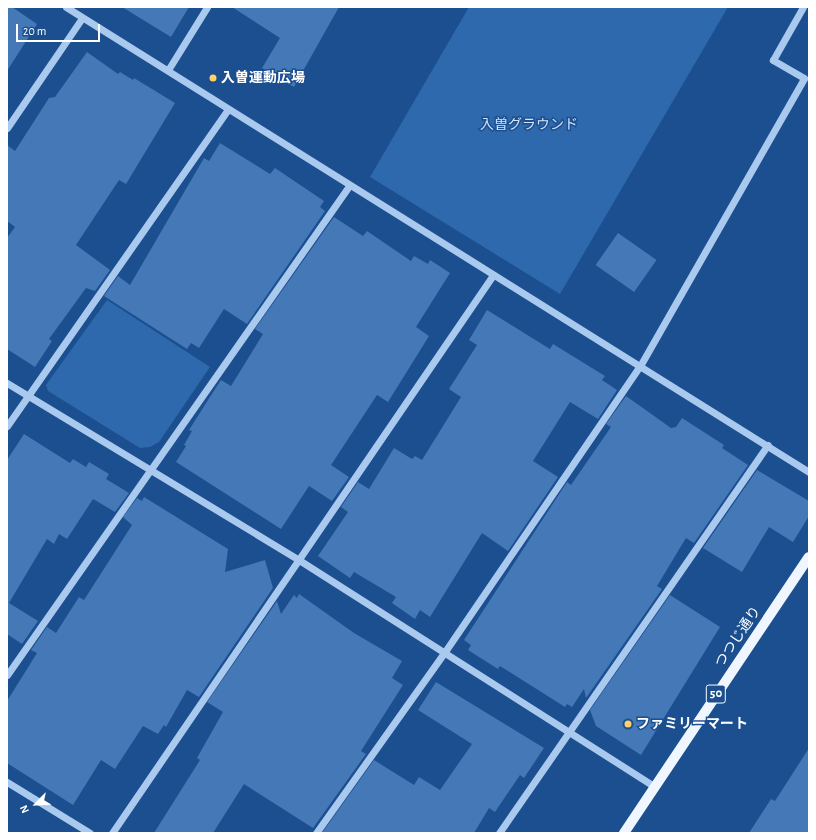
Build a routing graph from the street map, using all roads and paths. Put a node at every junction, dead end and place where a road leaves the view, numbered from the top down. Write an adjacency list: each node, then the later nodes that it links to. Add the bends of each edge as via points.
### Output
1 (66, 7): 4 (street)
2 (207, 7): 5 (street)
3 (803, 7): 10 (street, via 773,60 804,78)
4 (82, 18): 5 (street); 7 (street)
5 (168, 70): 6 (street)
6 (228, 109): 8 (street); 12 (street)
7 (7, 128)
8 (349, 186): 9 (street); 15 (street)
9 (493, 275): 10 (street); 18 (street)
10 (640, 366): 14 (street); 19 (street)
11 (7, 382): 12 (street)
12 (28, 396): 13 (street); 15 (street)
13 (7, 426)
14 (768, 446): 16 (street); 21 (street)
15 (150, 468): 18 (street); 20 (street)
16 (809, 472)
17 (809, 556): 23 (main road, つつじ通り / 50)
18 (299, 560): 19 (street); 25 (street)
19 (444, 653): 21 (street); 26 (street)
20 (7, 675)
21 (570, 732): 23 (street); 27 (street)
22 (7, 782): 24 (street)
23 (654, 786): 28 (main road, つつじ通り / 50)
24 (90, 833)
25 (112, 833)
26 (316, 833)
27 (499, 833)
28 (624, 833)

